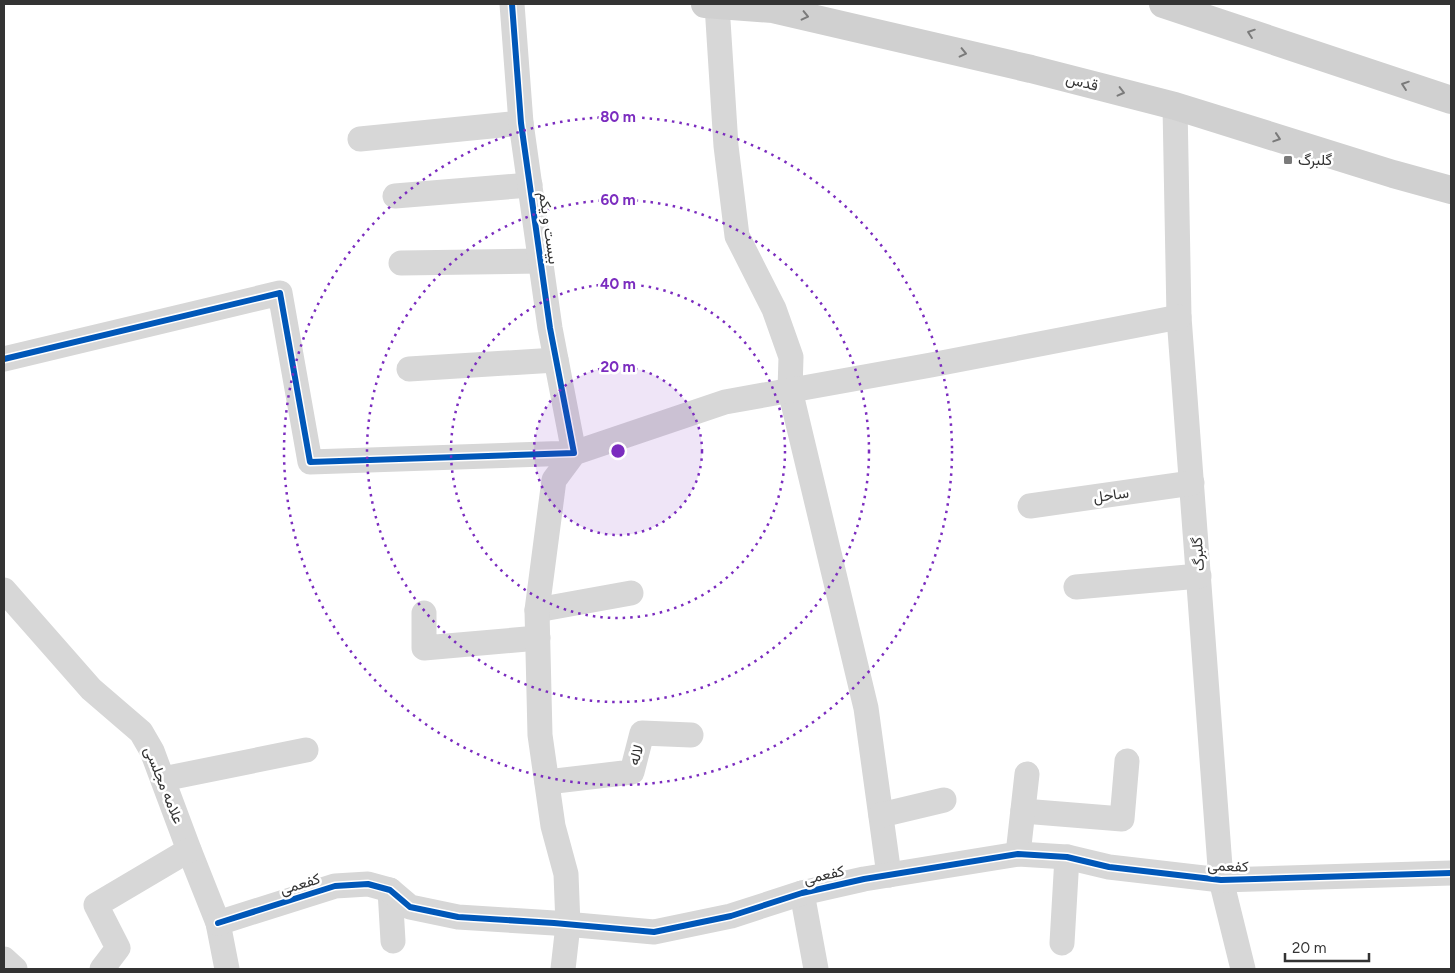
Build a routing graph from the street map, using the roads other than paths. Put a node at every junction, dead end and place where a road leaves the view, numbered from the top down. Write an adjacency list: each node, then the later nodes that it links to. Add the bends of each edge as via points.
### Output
1 (512, 4): 6 (street, بیست و یکم)
2 (711, 4): 5 (main road, قدس, one-way to 5, via 773,9); 17 (street, via 737,236 774,309 792,357)
3 (1163, 4): 4 (main road, one-way to 3)
4 (1451, 100)
5 (1175, 106): 9 (main road, قدس, one-way to 9); 13 (street, گلبرگ)
6 (521, 124): 7 (street); 8 (street, بیست و یکم)
7 (360, 139)
8 (530, 185): 10 (street); 12 (street, بیست و یکم)
9 (1451, 190)
10 (395, 196)
11 (401, 262): 12 (street)
12 (541, 262): 15 (street, بیست و یکم)
13 (1180, 317): 17 (street); 19 (street, گلبرگ)
14 (4, 358): 18 (street, via 280,293 310,462)
15 (556, 360): 16 (street); 18 (street, بیست و یکم)
16 (409, 369)
17 (790, 390): 18 (street, via 725,402); 36 (street, via 866,708)
18 (574, 453): 25 (street, via 554,480)
19 (1192, 483): 20 (street, ساحل); 21 (street, گلبرگ)
20 (1030, 506)
21 (1199, 576): 22 (street); 42 (street, گلبرگ)
22 (1076, 587)
23 (4, 590): 32 (street, علامه مجلسی, via 91,689 141,732)
24 (632, 593): 25 (street)
25 (537, 610): 27 (street)
26 (424, 613): 27 (street, via 424,648)
27 (538, 638): 33 (street, via 540,735)
28 (691, 735): 33 (street, لاله, via 642,733 632,772)
29 (306, 750): 32 (street)
30 (1127, 761): 35 (street, via 1122,819)
31 (1026, 774): 35 (street)
32 (163, 779): 37 (street, علامه مجلسی)
33 (547, 782): 46 (street, via 553,826 566,874)
34 (944, 800): 36 (street)
35 (1023, 811): 38 (street)
36 (880, 814): 41 (street)
37 (189, 850): 45 (street, علامه مجلسی); 51 (street, via 96,906 118,948)
38 (1018, 854): 39 (street, کفعمی); 41 (street, کفعمی)
39 (1067, 857): 42 (street, کفعمی, via 1109,866); 48 (street)
40 (1451, 873): 42 (street, کفعمی)
41 (889, 876): 44 (street, کفعمی)
42 (1221, 880): 55 (street, گلبرگ)
43 (390, 890): 45 (street, کفعمی, via 368,884 335,886); 46 (street, کفعمی, via 410,908 458,917); 47 (street)
44 (802, 893): 46 (street, کفعمی, via 731,916 654,932); 54 (street)
45 (218, 923): 52 (street, علامه مجلسی)
46 (568, 925): 53 (street)
47 (393, 941)
48 (1062, 943)
49 (4, 959): 50 (street)
50 (16, 969)
51 (102, 969)
52 (227, 969)
53 (563, 969)
54 (816, 969)
55 (1243, 969)

